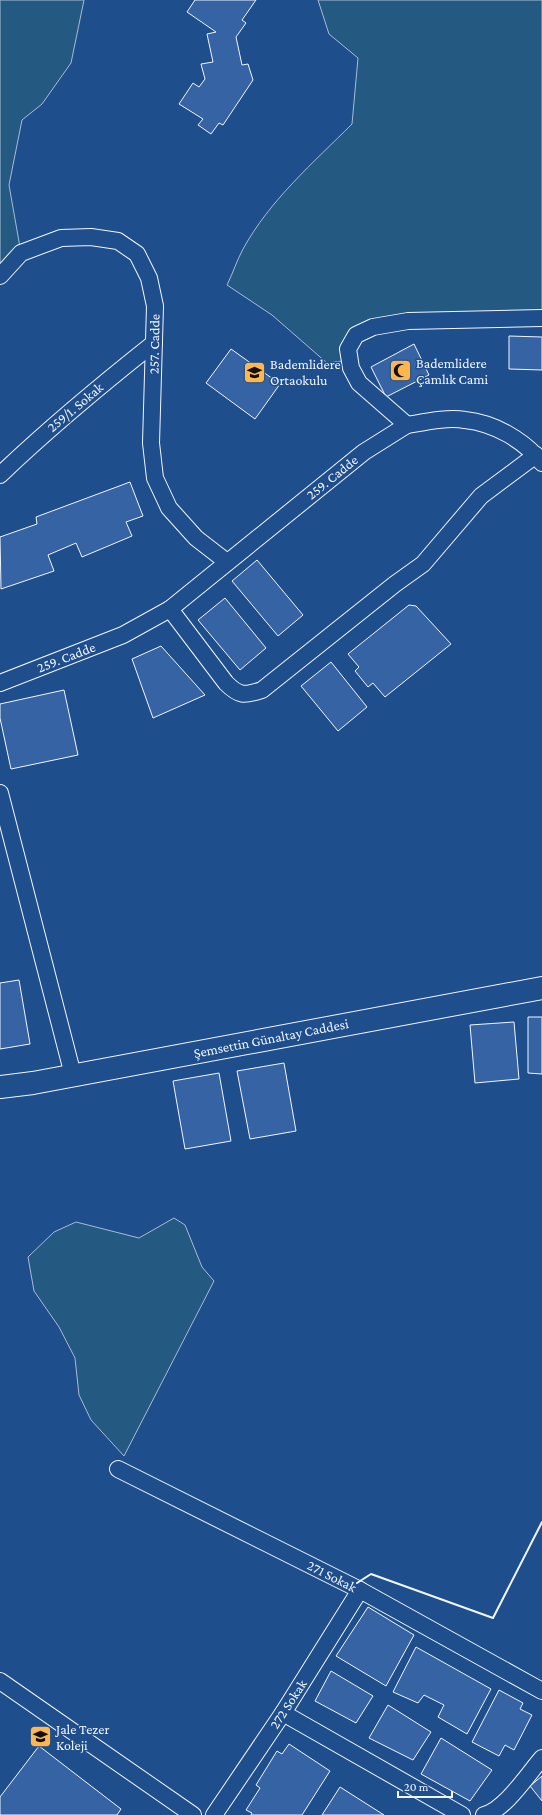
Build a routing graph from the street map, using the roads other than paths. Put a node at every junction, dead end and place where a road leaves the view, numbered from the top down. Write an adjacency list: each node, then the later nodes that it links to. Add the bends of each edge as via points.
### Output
1 (0, 276): 3 (street, 257. Cadde, via 20,253 61,238 92,237 118,241 137,254 149,278 155,306)
2 (542, 318): 4 (street, via 408,321 373,327 356,335 348,350 351,368 359,383)
3 (154, 343): 6 (street, 259/1. Sokak, via 90,394); 7 (street, 257. Cadde, via 151,443 155,478 169,508 196,538)
4 (407, 425): 5 (street, via 465,419 493,426); 7 (street, 259. Cadde, via 364,452)
5 (540, 457): 8 (street, via 481,496 423,564 262,690 249,694 236,693)
6 (0, 475)
7 (227, 562): 8 (street, 259. Cadde)
8 (170, 609): 9 (street, 259. Cadde, via 123,635)
9 (0, 683)
10 (0, 793): 12 (street)
11 (542, 988): 12 (street, Şemsettin Günaltay Caddesi)
12 (73, 1075): 13 (street, Şemsettin Günaltay Caddesi)
13 (0, 1087)
14 (118, 1469): 15 (street, 271 Sokak)
15 (360, 1590): 17 (street, 271 Sokak); 18 (street, 272 Sokak)
16 (0, 1681): 20 (street)
17 (542, 1691)
18 (283, 1713): 21 (street, 272 Sokak); 22 (street)
19 (542, 1758): 23 (street, via 503,1804 490,1814)
20 (193, 1815)
21 (214, 1815)
22 (462, 1815)
23 (484, 1815)

